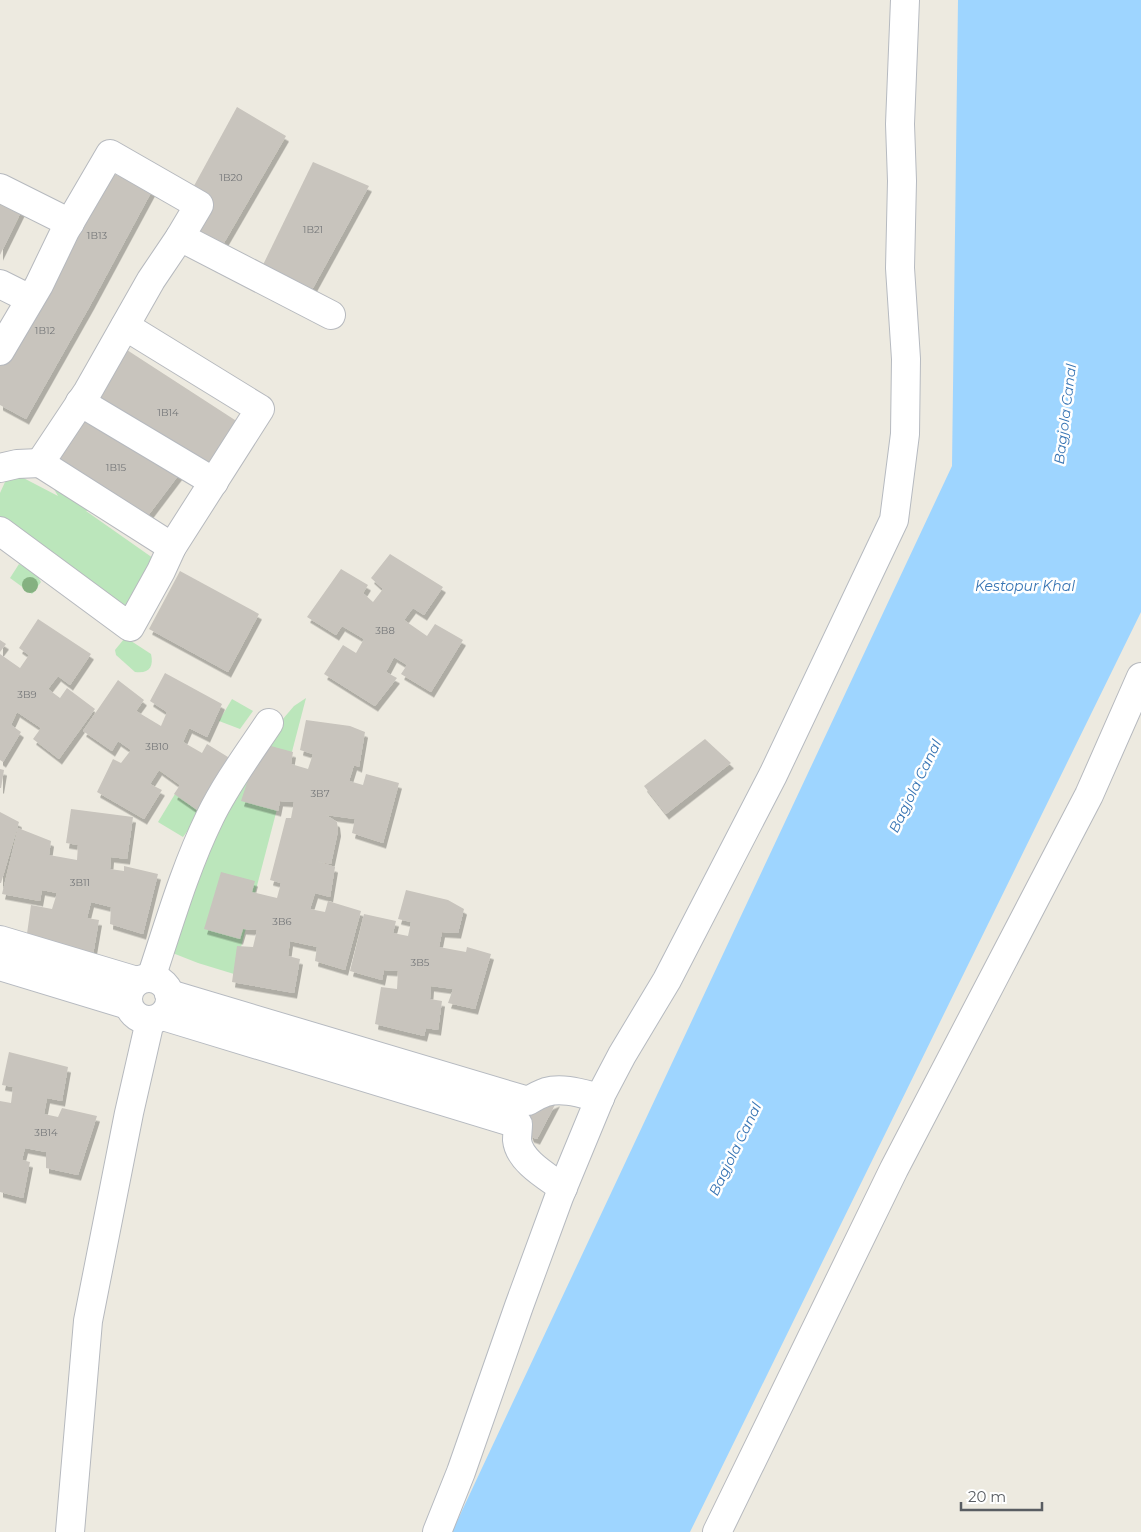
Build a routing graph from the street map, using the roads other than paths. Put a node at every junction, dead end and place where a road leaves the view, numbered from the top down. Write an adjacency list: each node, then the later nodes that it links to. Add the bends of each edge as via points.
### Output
1 (905, 0): 21 (street, via 900,124 905,434 894,520 772,775 667,980)
2 (0, 188): 3 (street)
3 (70, 223): 4 (street, via 110,154 199,205); 6 (street)
4 (180, 237): 7 (street); 8 (street)
5 (0, 284): 6 (street)
6 (30, 299): 9 (street)
7 (331, 315)
8 (125, 326): 10 (street); 13 (street, via 260,409)
9 (0, 351)
10 (80, 402): 11 (street); 13 (street)
11 (40, 463): 12 (street); 15 (street)
12 (0, 468)
13 (214, 482): 15 (street)
14 (0, 531): 15 (street, via 130,627)
15 (172, 547)
16 (1141, 677): 25 (street, via 1089,795 894,1169)
17 (269, 723): 20 (street, via 210,816 190,864)
18 (0, 940): 20 (street)
19 (0, 966): 20 (street)
20 (150, 999): 21 (street, via 528,1101 546,1092 561,1091); 22 (street, via 518,1124 517,1142 524,1155 535,1168); 23 (street, via 88,1321)
21 (600, 1098): 22 (street)
22 (563, 1188): 24 (street)
23 (70, 1532)
24 (437, 1532)
25 (717, 1532)

